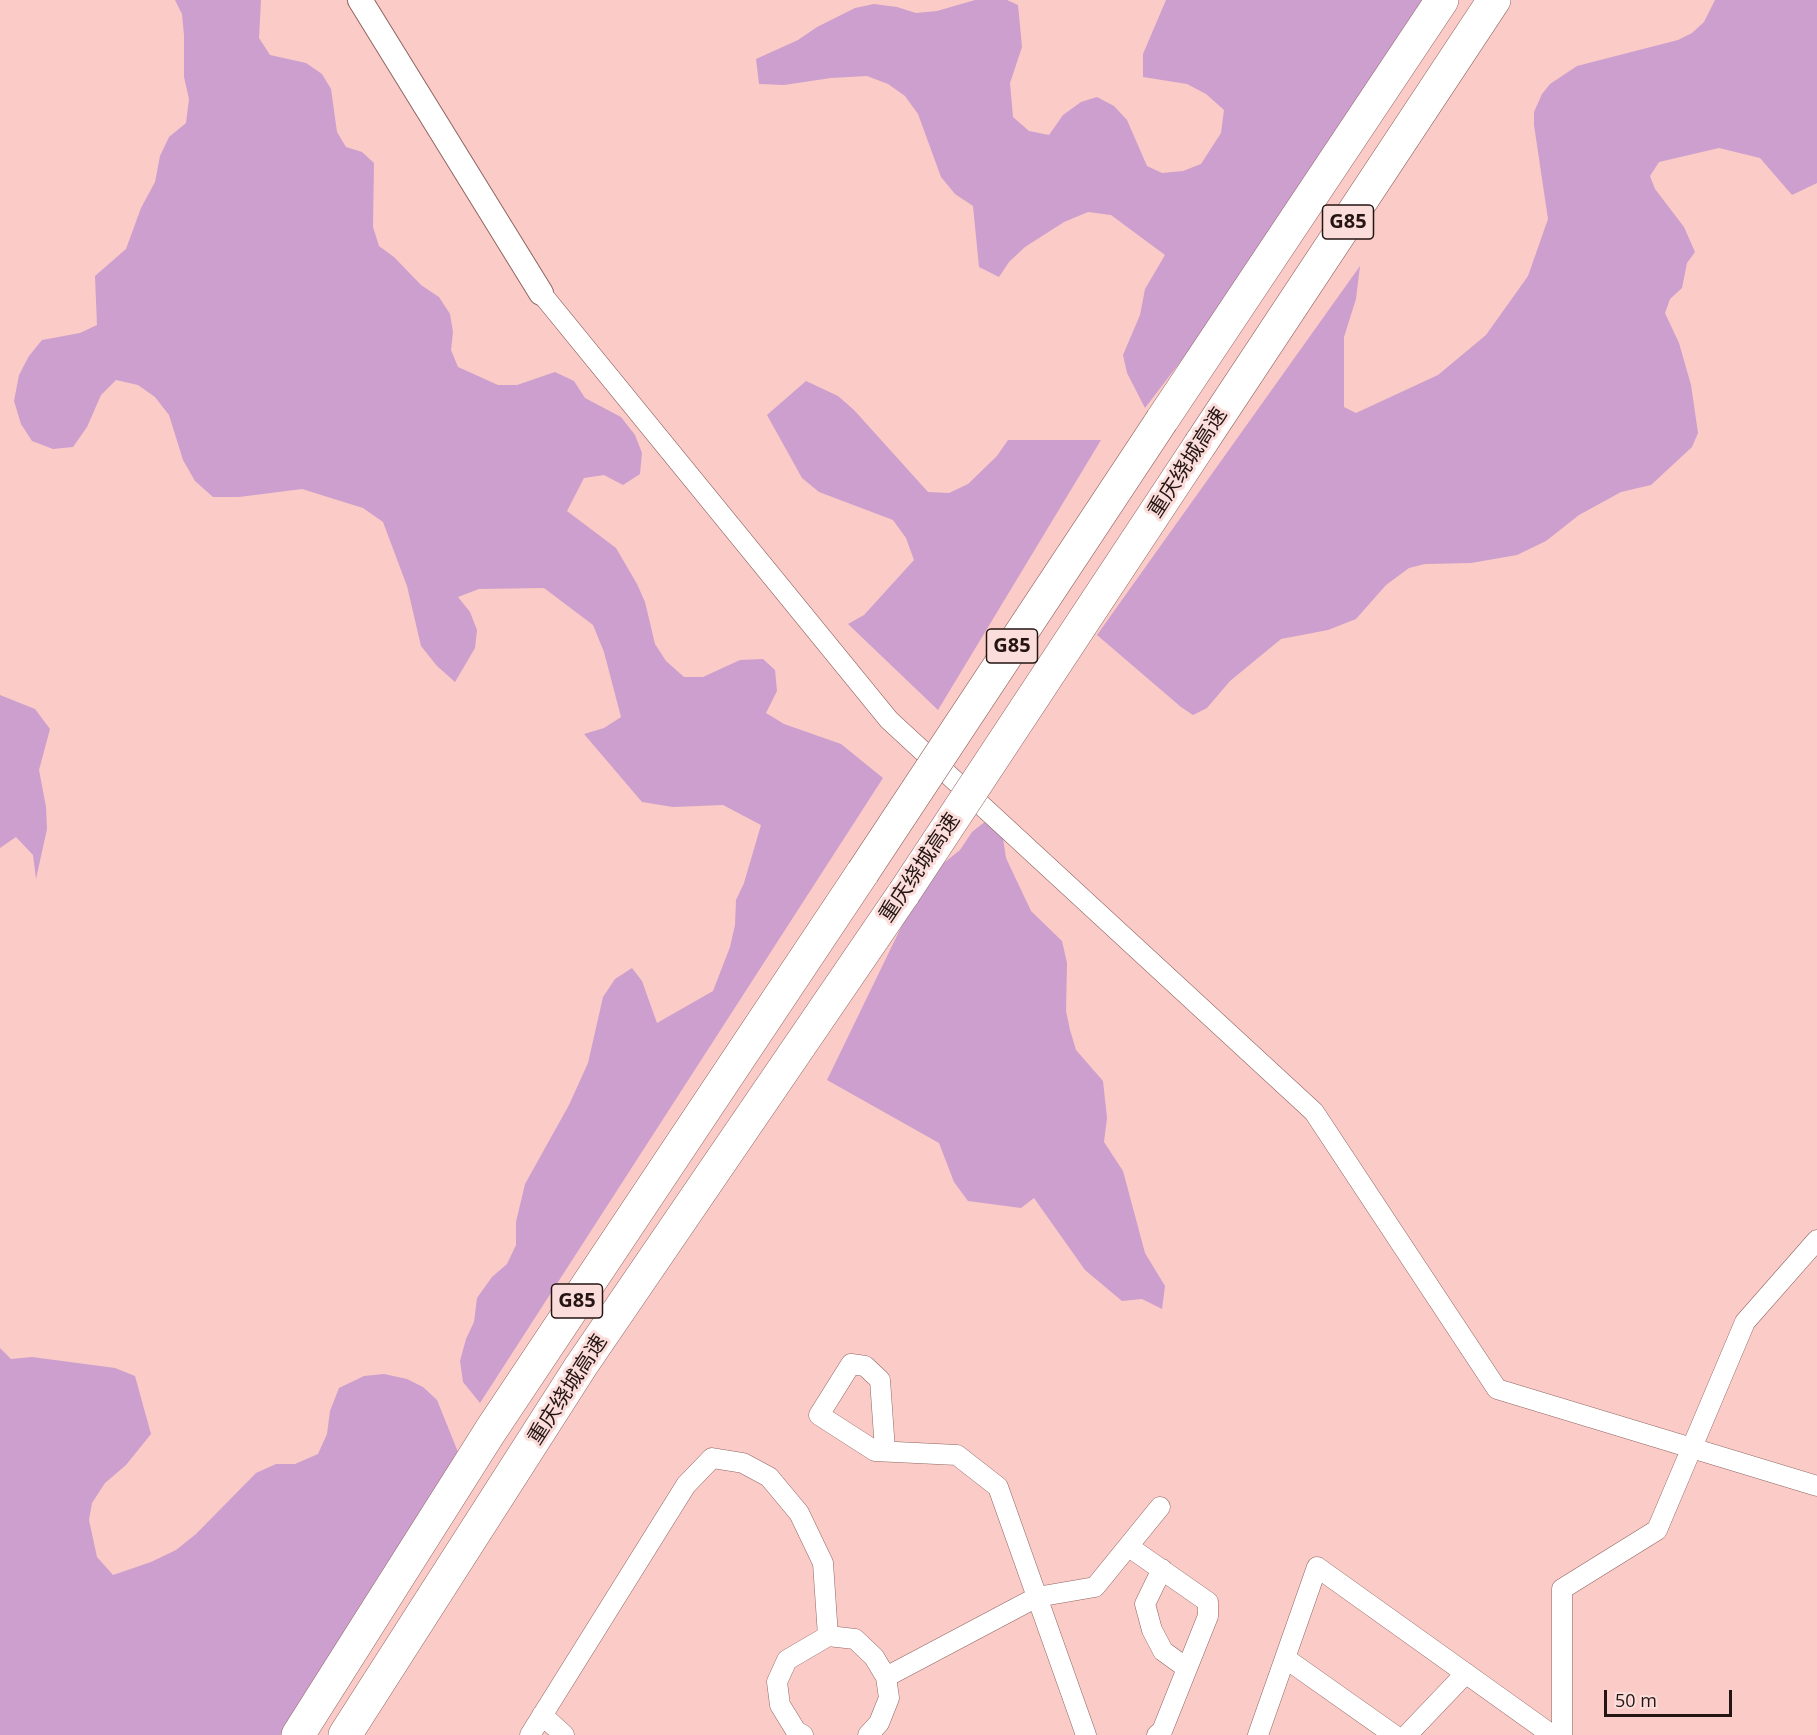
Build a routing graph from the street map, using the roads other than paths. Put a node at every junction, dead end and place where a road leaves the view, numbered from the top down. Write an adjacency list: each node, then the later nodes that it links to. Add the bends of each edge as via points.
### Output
1 (360, 0): 4 (street)
2 (1442, 0): 19 (highway, 重庆绕城高速 / G85, bridge, via 498,1420)
3 (1494, 0): 20 (highway, 重庆绕城高速 / G85, bridge, via 904,893 581,1366)
4 (541, 293): 6 (street, via 890,720 1314,1112 1497,1389)
5 (1817, 1240): 6 (street, via 1744,1322)
6 (1692, 1447): 8 (street); 31 (street, via 1657,1530 1562,1589)
7 (885, 1450): 12 (street, via 957,1455 998,1487)
8 (1817, 1486)
9 (1160, 1507): 12 (street, via 1095,1587)
10 (1132, 1549): 11 (street)
11 (1162, 1569): 15 (street, via 1145,1604 1163,1651); 26 (street, via 1208,1602 1208,1616 1162,1731)
12 (1037, 1597): 17 (street); 25 (street)
13 (828, 1636): 17 (street, via 855,1639 874,1657); 18 (street, via 823,1563 799,1513 769,1477 743,1463 712,1458 686,1485); 23 (street, via 787,1660 777,1682 780,1705 796,1731)
14 (1285, 1658): 16 (street, via 1317,1567); 27 (street); 28 (street)
15 (1185, 1667)
16 (1466, 1673): 29 (street); 30 (street)
17 (886, 1677): 24 (street, via 889,1698 879,1723)
18 (542, 1715): 21 (street); 22 (street)
19 (298, 1735)
20 (345, 1735)
21 (530, 1735)
22 (564, 1735)
23 (803, 1735)
24 (868, 1735)
25 (1086, 1735)
26 (1157, 1735)
27 (1258, 1735)
28 (1394, 1735)
29 (1407, 1735)
30 (1552, 1735)
31 (1562, 1735)

